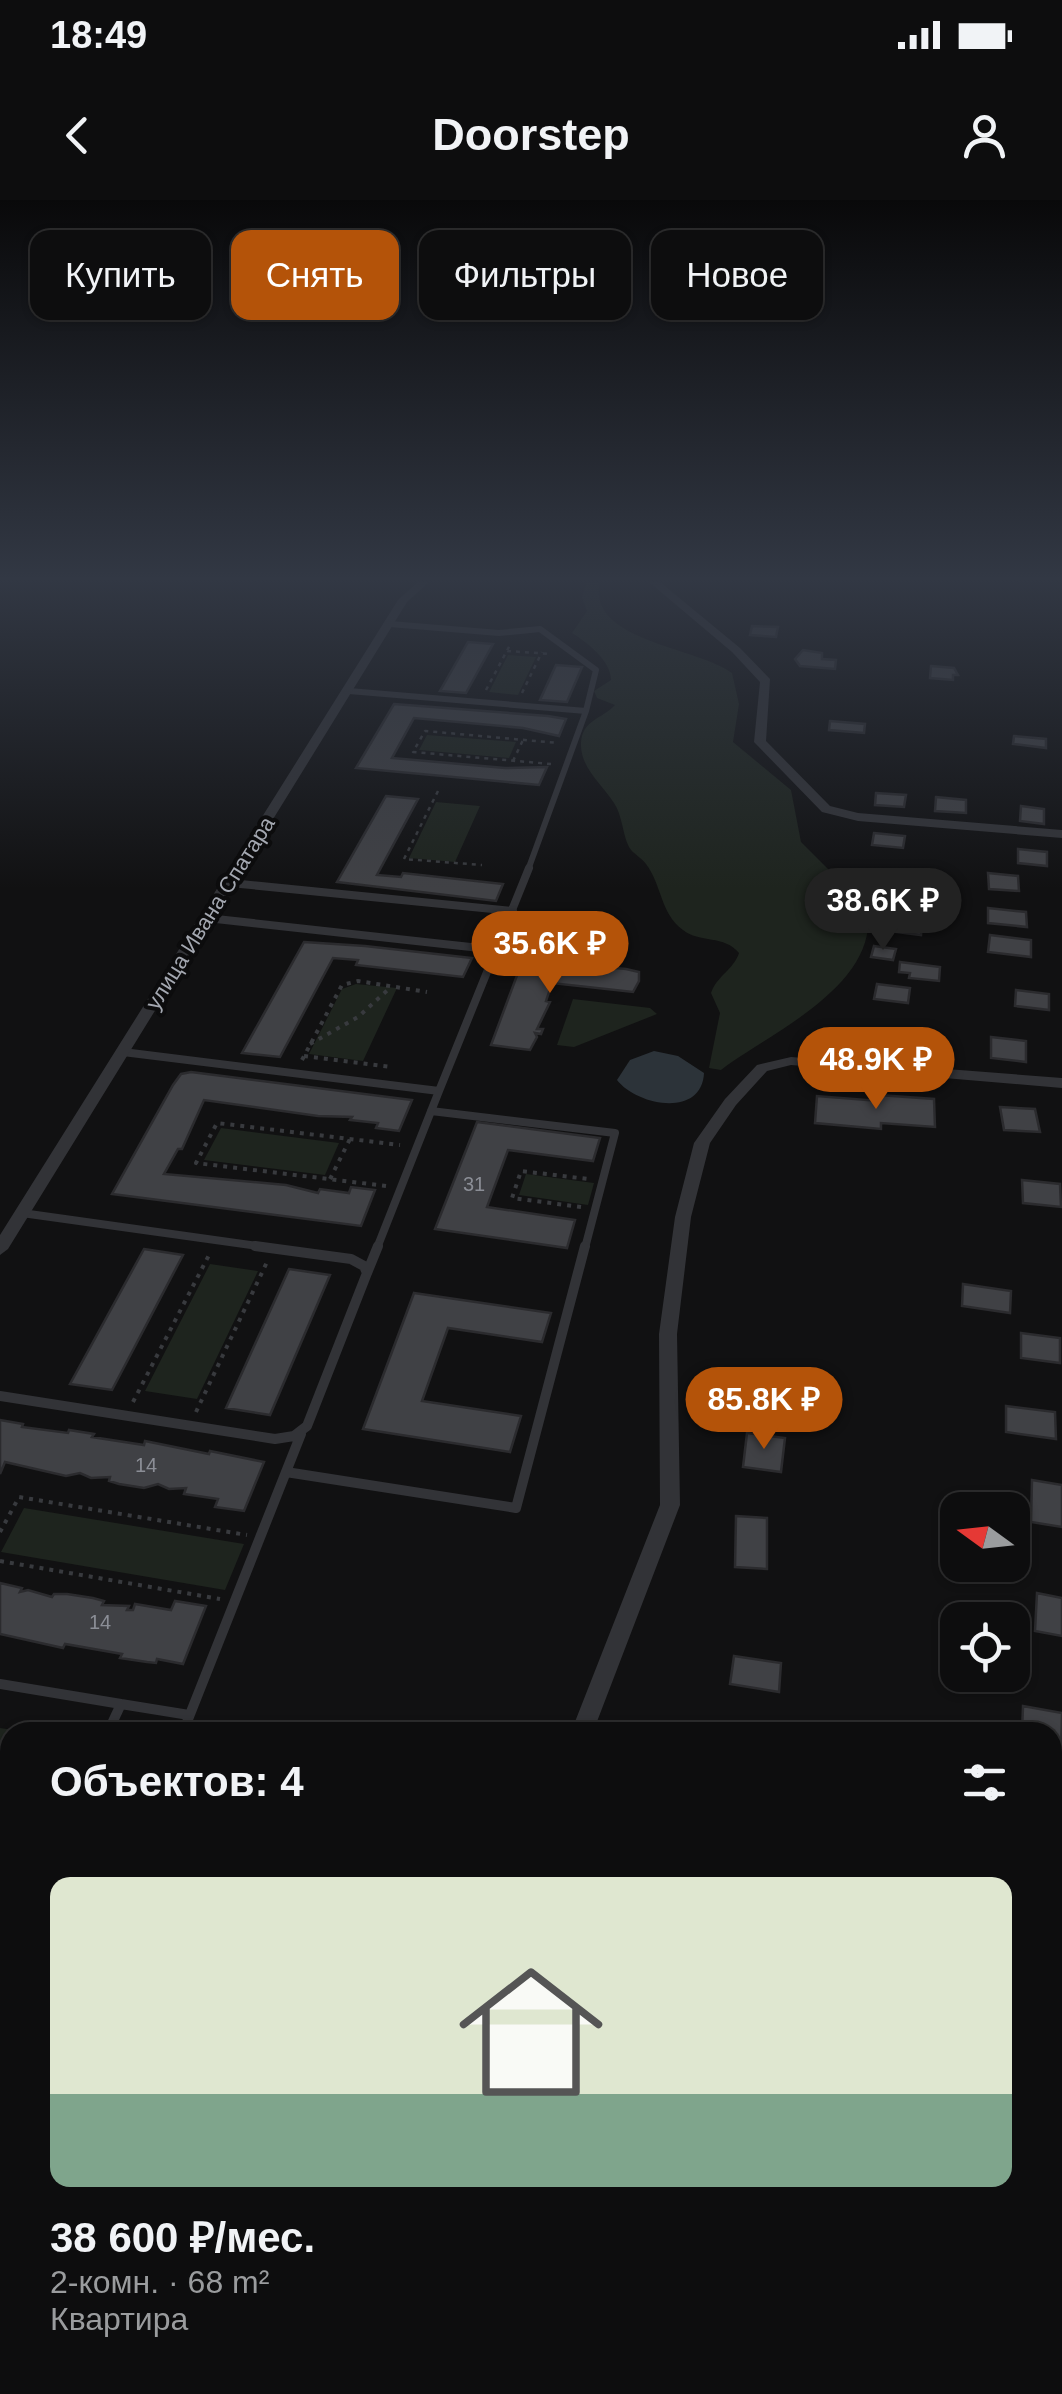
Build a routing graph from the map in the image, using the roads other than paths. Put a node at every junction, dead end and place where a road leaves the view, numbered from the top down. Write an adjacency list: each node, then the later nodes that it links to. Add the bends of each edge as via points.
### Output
1 (353, 684): 4 (street, улица Ивана Спатара)
2 (592, 684): 5 (lane)
3 (766, 684): 6 (street, via 760,742 826,809)
4 (348, 692): 5 (lane); 7 (street, улица Ивана Спатара)
5 (586, 711): 8 (lane)
6 (1062, 834)
7 (230, 883): 8 (lane); 9 (street, улица Ивана Спатара)
8 (514, 911): 10 (lane)
9 (207, 918): 10 (lane); 11 (street, улица Ивана Спатара)
10 (498, 950): 13 (lane)
11 (123, 1052): 13 (lane); 15 (street, улица Ивана Спатара)
12 (1062, 1082): 26 (street, via 791,1061 762,1068 730,1102 702,1143 683,1217 668,1334 670,1505)
13 (439, 1091): 14 (lane)
14 (431, 1111): 17 (lane); 20 (lane, via 615,1133 516,1508)
15 (22, 1213): 16 (street, улица Ивана Спатара); 17 (lane, via 351,1259)
16 (0, 1249)
17 (367, 1273): 19 (lane)
18 (0, 1396): 19 (lane, via 276,1438)
19 (302, 1431): 20 (lane)
20 (286, 1472): 23 (lane)
21 (0, 1684): 22 (lane)
22 (121, 1704): 23 (lane); 24 (lane)
23 (189, 1716): 25 (lane)
24 (113, 1722)
25 (186, 1722)
26 (586, 1722)

